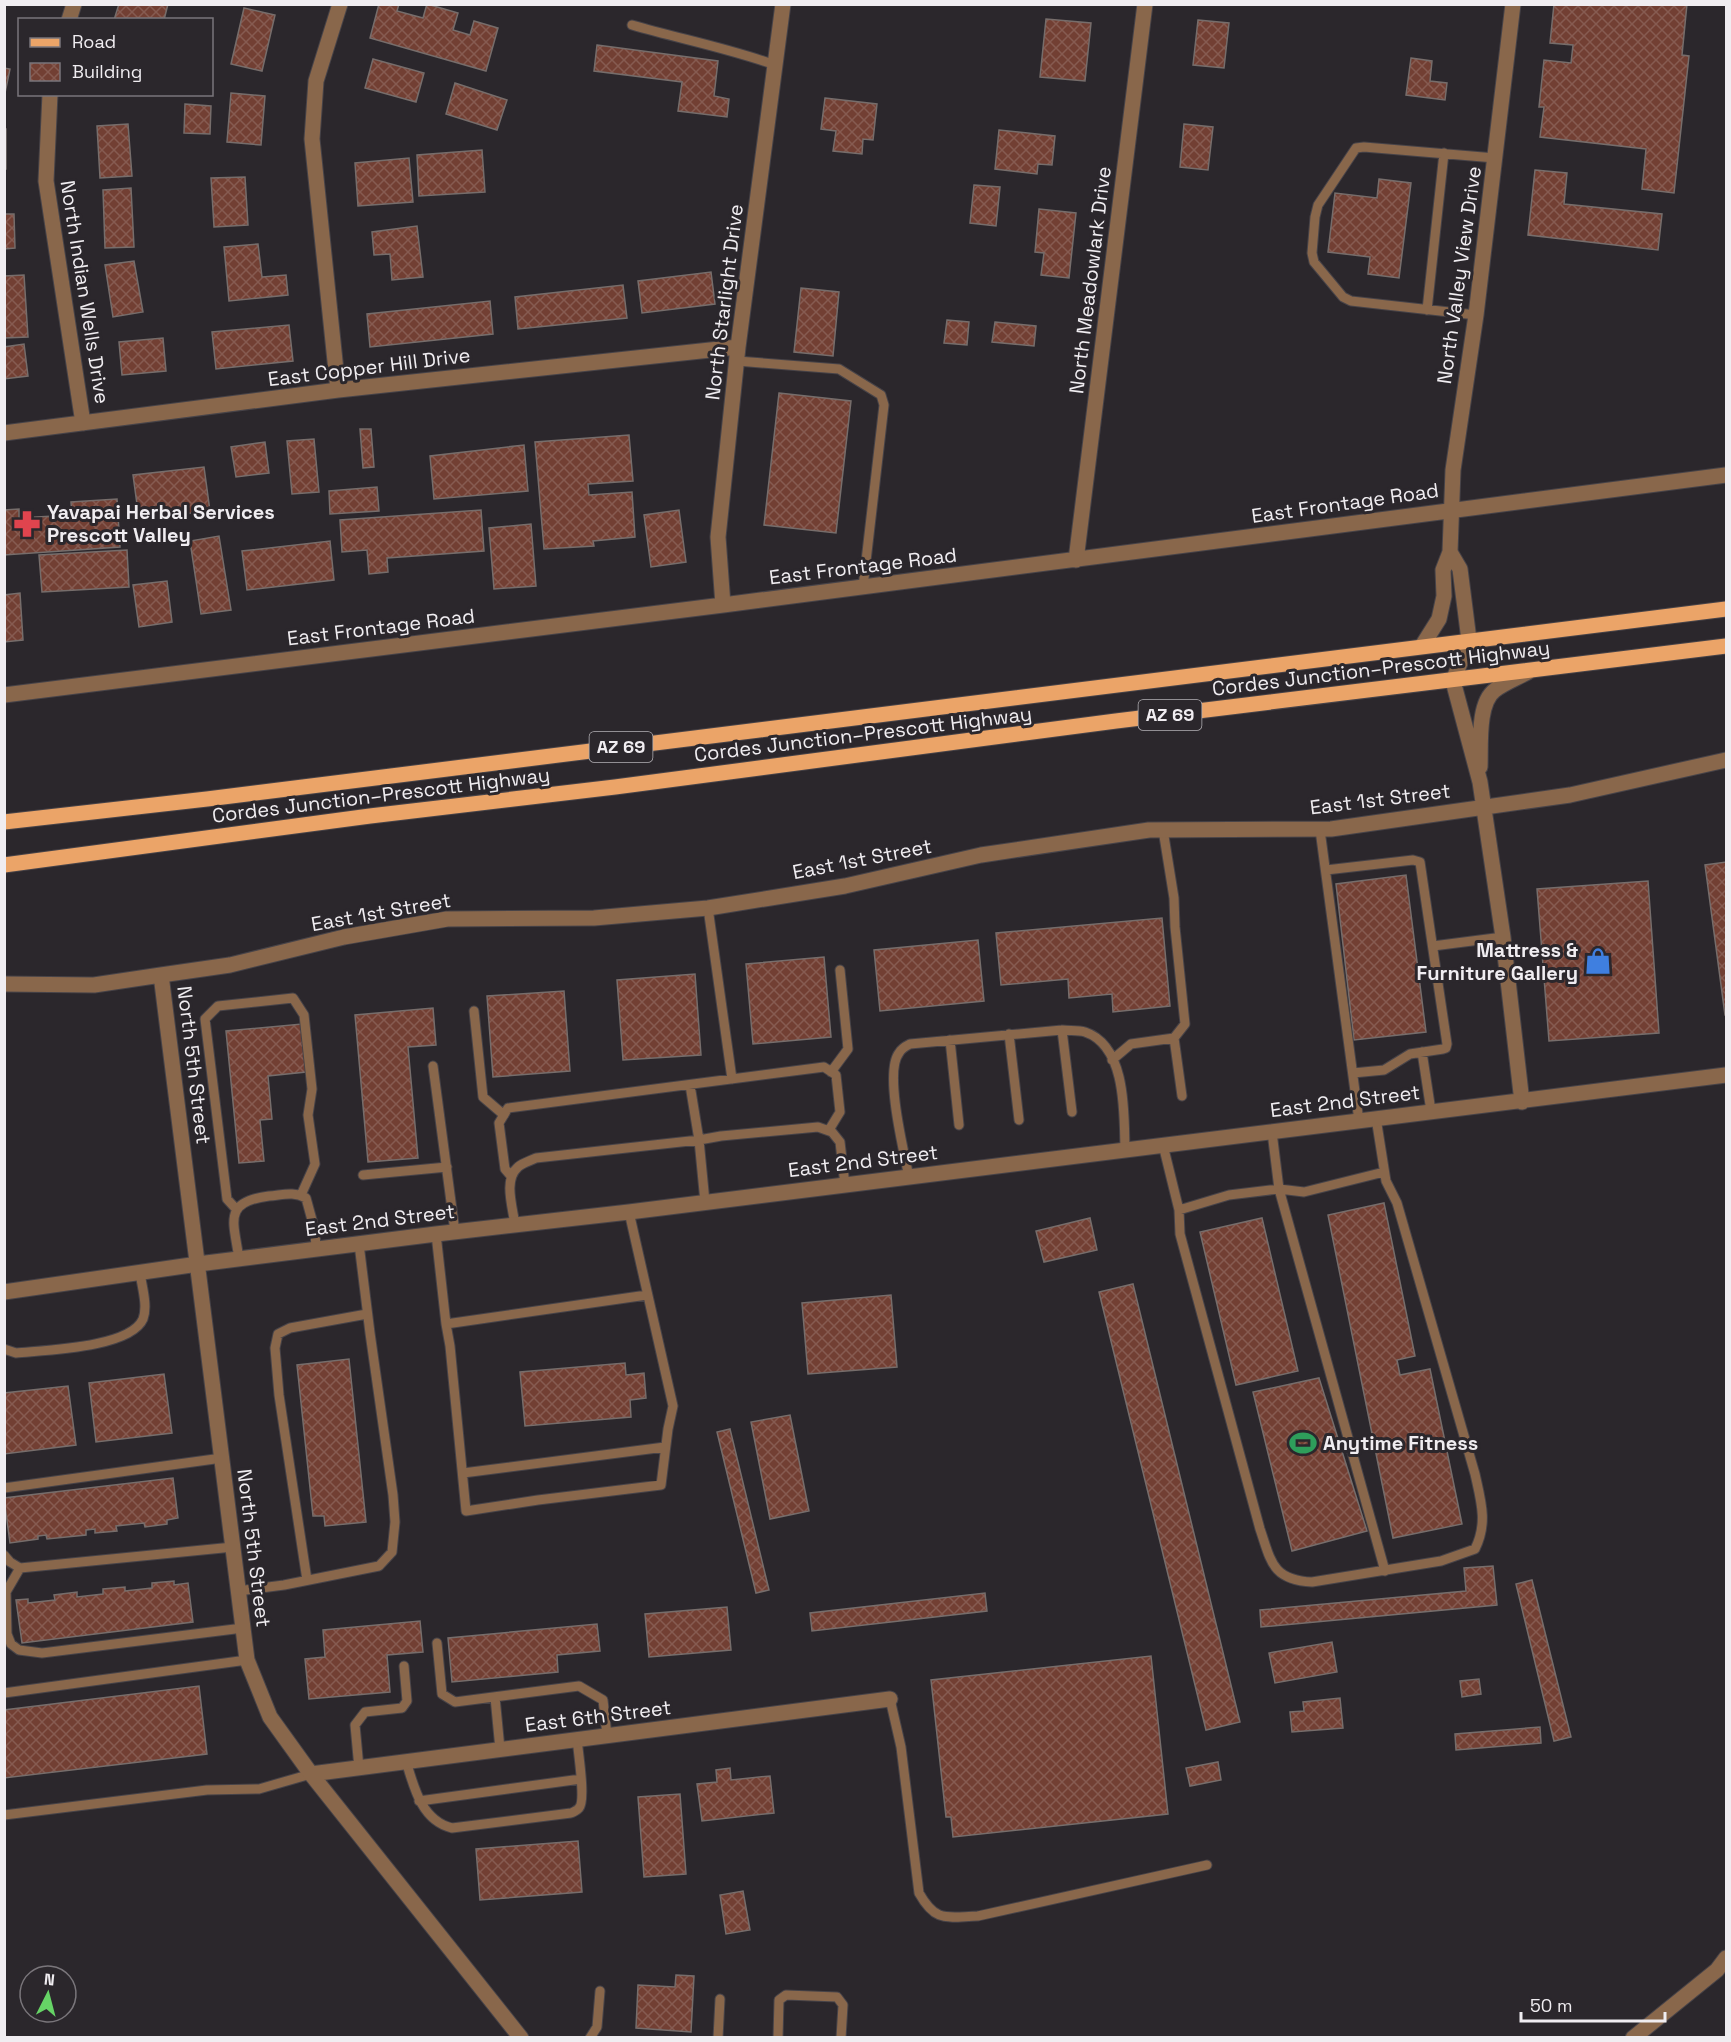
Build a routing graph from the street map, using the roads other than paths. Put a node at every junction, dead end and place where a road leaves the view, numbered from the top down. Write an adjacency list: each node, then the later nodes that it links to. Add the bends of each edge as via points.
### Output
1 (340, 4): 13 (street, via 316,81 312,139)
2 (783, 4): 6 (street, North Starlight Drive)
3 (1145, 4): 19 (street, North Meadowlark Drive)
4 (1513, 4): 9 (street, North Valley View Drive)
5 (632, 25): 6 (lane)
6 (775, 64): 12 (street, North Starlight Drive)
7 (50, 96): 14 (street, North Indian Wells Drive, via 46,182)
8 (1444, 153): 9 (lane); 10 (lane); 10 (lane, via 1356,148 1318,205 1315,217 1314,262 1342,297)
9 (1496, 158): 11 (street, North Valley View Drive)
10 (1427, 310): 11 (lane)
11 (1476, 315): 17 (street, North Valley View Drive, via 1452,470)
12 (737, 354): 13 (street, East Copper Hill Drive); 20 (lane, via 839,369 881,395 884,405); 21 (street, North Starlight Drive, via 718,537)
13 (338, 390): 14 (street, East Copper Hill Drive)
14 (83, 423): 15 (street, East Copper Hill Drive)
15 (4, 433)
16 (1726, 475): 17 (street, East Frontage Road)
17 (1450, 510): 18 (street, North Valley View Drive); 19 (street, East Frontage Road)
18 (1449, 552): 23 (street, North Valley View Drive, via 1460,569); 24 (street, North Valley View Drive, via 1443,570 1442,609)
19 (1076, 560): 20 (street, East Frontage Road)
20 (863, 587): 21 (street, East Frontage Road)
21 (723, 605): 28 (street, East Frontage Road)
22 (1726, 609): 23 (main road, Cordes Junction–Prescott Highway / AZ 69)
23 (1469, 640): 24 (main road, Cordes Junction–Prescott Highway / AZ 69); 27 (street, North Valley View Drive)
24 (1422, 646): 32 (main road, Cordes Junction–Prescott Highway / AZ 69)
25 (1726, 646): 26 (main road, Cordes Junction–Prescott Highway / AZ 69)
26 (1528, 672): 27 (main road, Cordes Junction–Prescott Highway / AZ 69); 30 (street, via 1493,691 1487,699 1483,710)
27 (1453, 681): 30 (street); 35 (main road, Cordes Junction–Prescott Highway / AZ 69, via 370,816)
28 (4, 695)
29 (1726, 760): 31 (street, East 1st Street, via 1570,795)
30 (1480, 782): 31 (street)
31 (1484, 806): 34 (street, East 1st Street); 38 (street)
32 (4, 822)
33 (1163, 830): 34 (street, East 1st Street); 37 (street, East 1st Street, via 981,855 845,885); 46 (lane, via 1174,898 1185,1024)
34 (1320, 830): 36 (lane)
35 (4, 866)
36 (1326, 870): 39 (lane, via 1417,860 1422,865); 52 (lane)
37 (708, 908): 41 (street, East 1st Street, via 594,918 447,919 344,937 230,965); 54 (lane)
38 (1503, 937): 39 (lane); 57 (street)
39 (1434, 946): 48 (lane, via 1447,1044 1443,1049)
40 (840, 970): 51 (lane, via 848,1049)
41 (161, 975): 42 (street, East 1st Street, via 94,985); 88 (street, North 5th Street)
42 (4, 984)
43 (474, 1011): 60 (lane, via 483,1097)
44 (1062, 1030): 45 (lane); 49 (lane, via 1085,1032 1102,1043); 59 (lane)
45 (1009, 1034): 47 (lane); 62 (lane)
46 (1174, 1038): 49 (lane, via 1131,1044); 56 (lane)
47 (950, 1040): 64 (lane); 74 (lane, via 910,1044 898,1053 894,1066 893,1086)
48 (1422, 1052): 52 (lane, via 1406,1055 1384,1070); 58 (lane)
49 (1112, 1060): 69 (lane, via 1119,1075 1124,1108)
50 (433, 1066): 70 (lane)
51 (831, 1071): 54 (lane, via 824,1067); 65 (lane, via 836,1075 840,1112)
52 (1353, 1073): 63 (lane)
53 (1726, 1075): 57 (street, East 2nd Street)
54 (732, 1079): 55 (lane)
55 (690, 1084): 60 (lane, via 508,1108); 67 (lane)
56 (1182, 1096)
57 (1522, 1102): 58 (street, East 2nd Street)
58 (1431, 1111): 61 (street, East 2nd Street)
59 (1072, 1112)
60 (504, 1115): 73 (lane, via 499,1122 504,1169)
61 (1376, 1119): 63 (street, East 2nd Street); 71 (lane)
62 (1019, 1120)
63 (1359, 1121): 66 (street, East 2nd Street)
64 (959, 1125)
65 (829, 1130): 67 (lane, via 818,1127); 75 (lane, via 840,1142)
66 (1272, 1132): 68 (street, East 2nd Street); 76 (lane)
67 (699, 1140): 73 (lane, via 536,1158 518,1166); 78 (lane)
68 (1163, 1145): 69 (street, East 2nd Street); 80 (lane)
69 (1125, 1150): 74 (street, East 2nd Street)
70 (447, 1167): 72 (lane); 83 (lane)
71 (1384, 1172): 76 (lane, via 1304,1192); 102 (lane, via 1397,1203 1472,1463 1483,1522 1475,1549 1442,1561)
72 (363, 1175)
73 (511, 1176): 82 (lane)
74 (909, 1177): 75 (street, East 2nd Street)
75 (845, 1185): 78 (street, East 2nd Street)
76 (1279, 1189): 80 (lane, via 1229,1195); 102 (lane)
77 (301, 1195): 79 (lane, via 250,1199); 79 (lane, via 315,1164 308,1115 312,1089 304,1015 293,998 218,1006 205,1019 228,1198); 86 (lane, via 309,1204)
78 (705, 1202): 81 (street, East 2nd Street)
79 (237, 1210): 87 (lane, via 234,1222)
80 (1179, 1210): 102 (lane, via 1180,1234 1273,1566 1298,1582)
81 (629, 1212): 82 (street, East 2nd Street); 91 (lane)
82 (515, 1225): 83 (street, East 2nd Street)
83 (455, 1232): 84 (street, East 2nd Street)
84 (436, 1234): 85 (street, East 2nd Street); 93 (lane)
85 (359, 1244): 86 (street, East 2nd Street); 92 (lane)
86 (316, 1249): 87 (street, East 2nd Street)
87 (239, 1259): 88 (street, East 2nd Street)
88 (198, 1264): 89 (street, East 2nd Street); 96 (street, North 5th Street)
89 (140, 1273): 90 (street, East 2nd Street); 94 (lane, via 145,1310 136,1327 122,1336 102,1343 16,1353)
90 (4, 1292)
91 (647, 1295): 93 (lane); 95 (lane, via 673,1406)
92 (368, 1314): 103 (lane, via 393,1495 392,1552 379,1566); 103 (lane, via 291,1328 278,1334 274,1348)
93 (446, 1324): 97 (lane)
94 (4, 1349)
95 (665, 1447): 97 (lane); 97 (lane, via 661,1485 466,1511)
96 (222, 1458): 98 (lane); 99 (street, North 5th Street)
97 (463, 1473)
98 (4, 1488)
99 (233, 1547): 101 (lane); 104 (street, North 5th Street)
100 (4, 1555): 101 (lane)
101 (20, 1568): 105 (lane, via 6,1592 7,1634 19,1650 42,1653)
102 (1385, 1571)
103 (307, 1580): 104 (lane)
104 (238, 1591): 105 (street, North 5th Street)
105 (243, 1628): 107 (street, North 5th Street)
106 (437, 1643): 110 (lane, via 442,1694 455,1702)
107 (246, 1660): 109 (lane); 117 (street, North 5th Street, via 270,1716)
108 (404, 1666): 116 (lane, via 407,1701 402,1708 365,1712 355,1725)
109 (4, 1693)
110 (495, 1697): 112 (lane, via 579,1686 603,1700); 114 (lane)
111 (890, 1699): 112 (street, East 6th Street); 121 (lane, via 900,1747 918,1893 928,1909 941,1917 978,1916)
112 (607, 1736): 113 (street, East 6th Street)
113 (577, 1739): 114 (street, East 6th Street); 118 (lane)
114 (500, 1749): 115 (street, East 6th Street)
115 (406, 1761): 116 (street, East 6th Street); 119 (lane)
116 (359, 1767): 117 (street, East 6th Street)
117 (311, 1774): 120 (lane, via 260,1789 207,1790); 125 (street, North 5th Street)
118 (581, 1779): 119 (lane); 119 (lane, via 581,1803 571,1813 452,1828 436,1821)
119 (419, 1801)
120 (4, 1815)
121 (1207, 1865)
122 (1726, 1958): 130 (street, via 1717,1970)
123 (600, 1991): 126 (lane, via 597,2027)
124 (720, 1999): 127 (lane)
125 (521, 2037)
126 (590, 2037)
127 (718, 2037)
128 (778, 2037): 129 (lane, via 779,2001 786,1995 837,1997 843,2005)
129 (841, 2037)
130 (1633, 2037)

